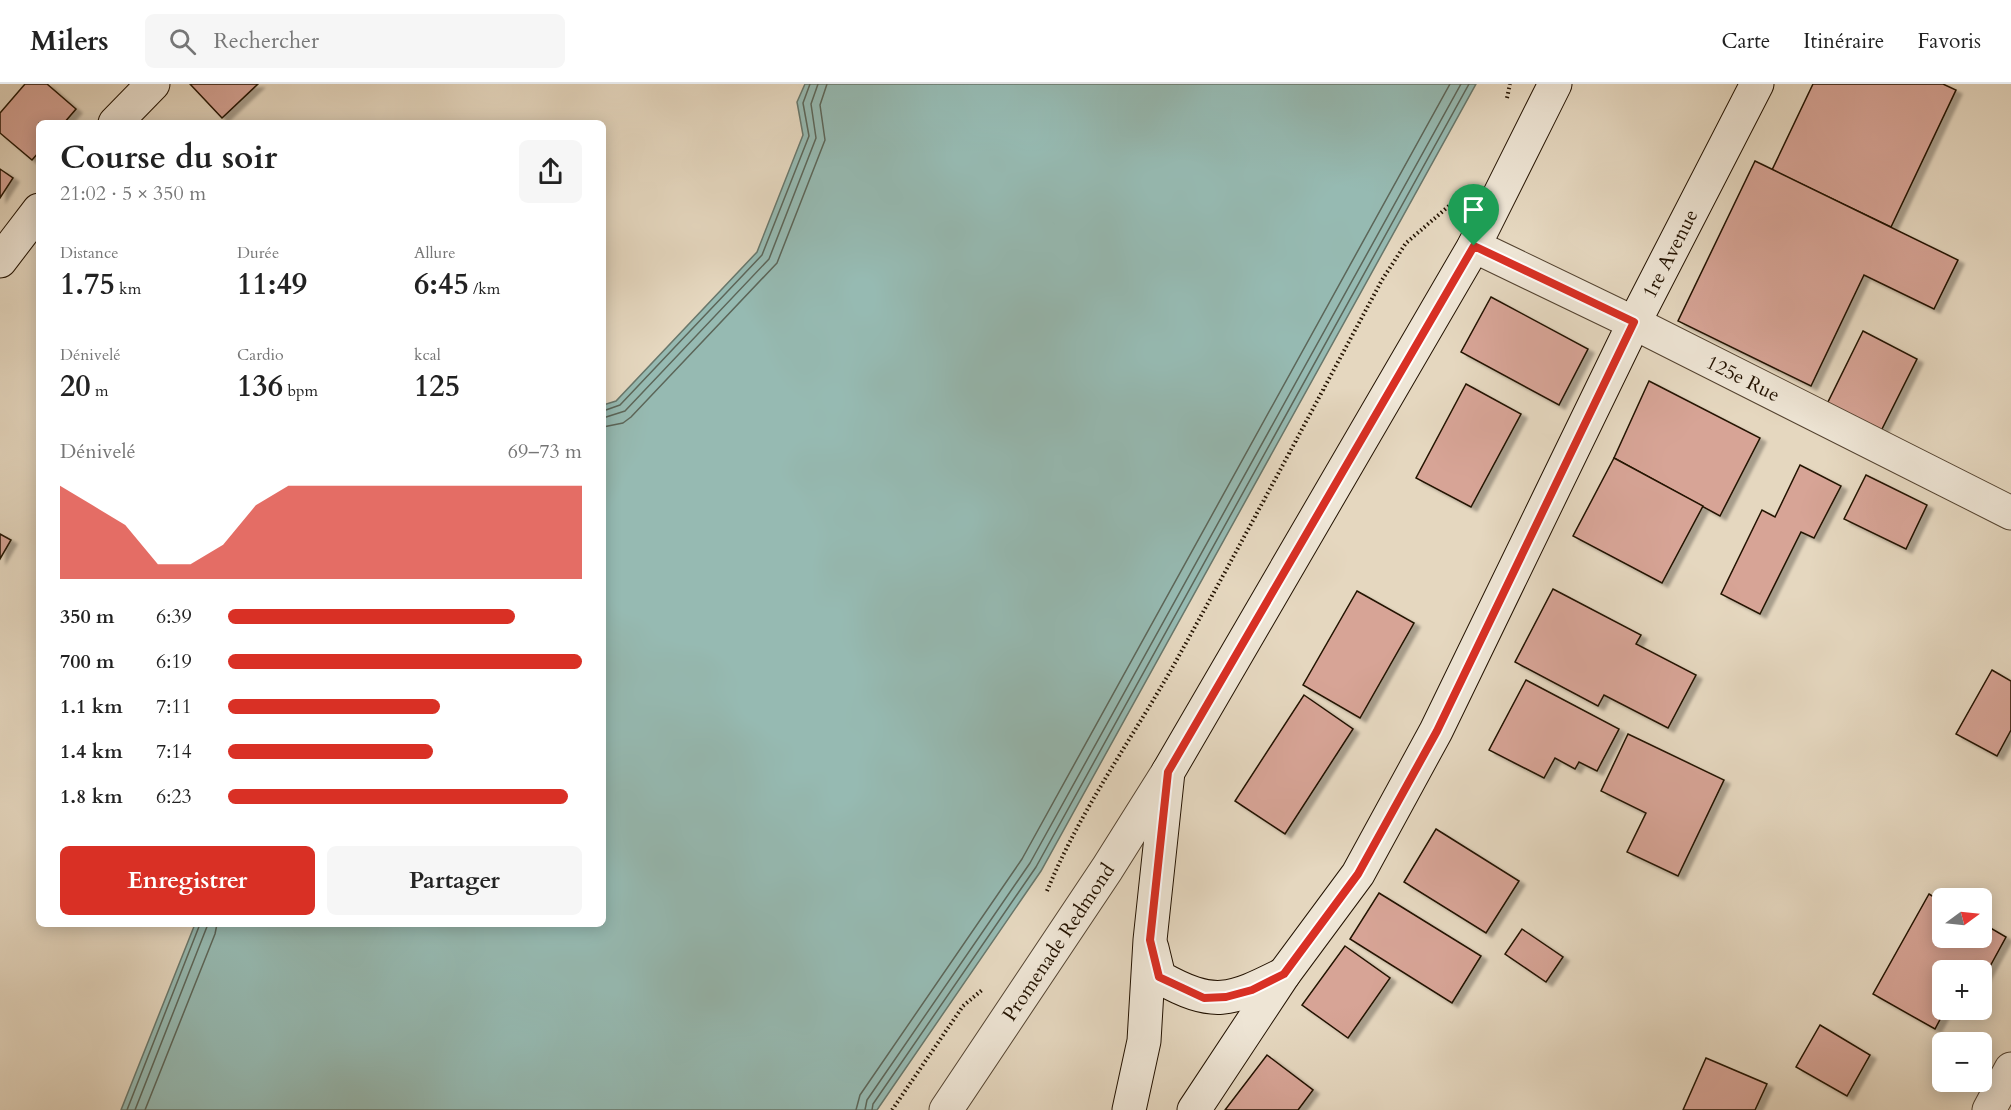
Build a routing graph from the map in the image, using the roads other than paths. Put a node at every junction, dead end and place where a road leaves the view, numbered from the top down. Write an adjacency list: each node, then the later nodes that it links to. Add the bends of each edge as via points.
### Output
1 (153, 84): 4 (street)
2 (1555, 84): 6 (street, Promenade Redmond)
3 (1757, 84): 8 (street, 1re Avenue)
4 (118, 120)
5 (36, 214): 7 (street)
6 (1474, 246): 8 (street, 125e Rue); 10 (street, Promenade Redmond)
7 (0, 261)
8 (1634, 322): 9 (street, 125e Rue); 12 (street, 1re Avenue, via 1437,731 1358,874)
9 (2011, 513)
10 (1168, 772): 11 (street, Promenade Redmond); 14 (street, Promenade Redmond)
11 (1150, 940): 12 (street, Promenade Redmond, via 1159,977 1204,998 1252,990); 15 (street, Promenade Redmond, via 1144,1041)
12 (1284, 974): 16 (street, 1re Avenue)
13 (2011, 1069): 17 (street)
14 (946, 1110)
15 (1130, 1110)
16 (1194, 1110)
17 (1989, 1110)

